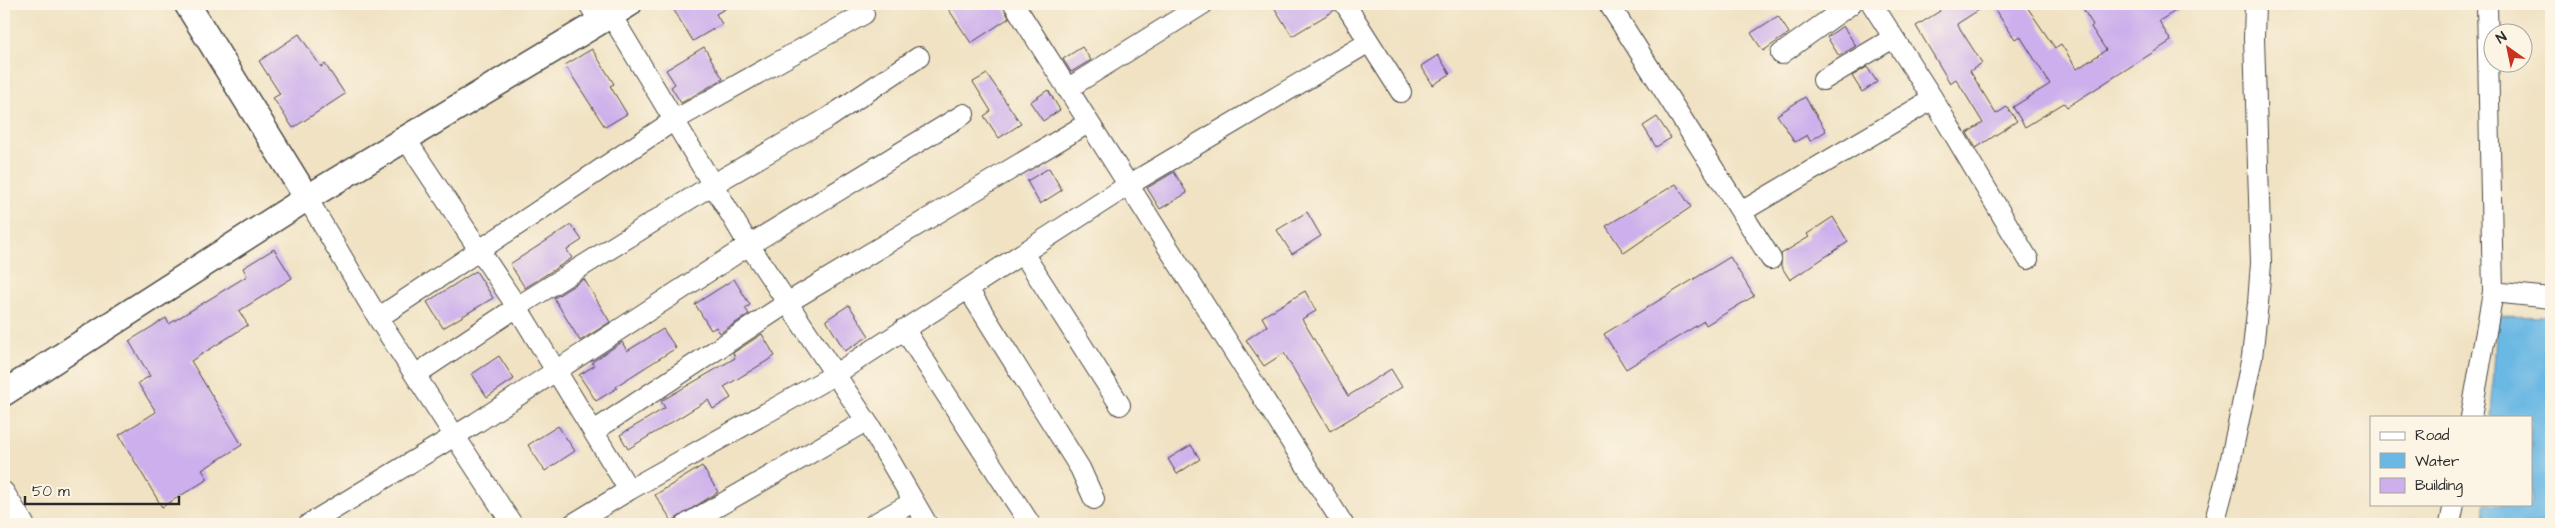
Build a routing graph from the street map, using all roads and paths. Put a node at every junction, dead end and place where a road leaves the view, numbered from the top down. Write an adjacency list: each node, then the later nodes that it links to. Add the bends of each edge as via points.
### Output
1 (187, 4): 26 (street)
2 (1014, 4): 17 (street)
3 (1203, 4): 17 (street)
4 (1345, 4): 13 (street)
5 (1608, 4): 27 (street)
6 (1851, 4): 14 (street)
7 (1872, 4): 12 (street)
8 (2255, 4): 63 (street, via 2261,263 2258,303 2252,357)
9 (2487, 4): 34 (street)
10 (607, 11): 21 (street); 23 (street)
11 (864, 14): 21 (street)
12 (1893, 38): 16 (street); 19 (street)
13 (1369, 42): 18 (street); 25 (street)
14 (1781, 54)
15 (919, 57): 24 (street, via 828,118)
16 (1823, 80)
17 (1067, 89): 22 (street)
18 (1401, 92)
19 (1933, 99): 27 (street); 32 (street)
20 (964, 114): 28 (street)
21 (673, 121): 24 (street); 29 (street)
22 (1088, 123): 25 (street); 36 (street)
23 (405, 138): 26 (street); 29 (street)
24 (712, 185): 28 (street); 37 (street)
25 (1127, 186): 30 (street); 62 (street)
26 (307, 198): 38 (street); 43 (street)
27 (1741, 212): 31 (street)
28 (749, 245): 36 (street); 40 (street)
29 (480, 251): 37 (street); 38 (street)
30 (1023, 253): 33 (street); 44 (street)
31 (1770, 259)
32 (2028, 259)
33 (968, 288): 39 (street); 51 (street, via 1080,468)
34 (2494, 292): 35 (street); 45 (street)
35 (2551, 298)
36 (787, 303): 42 (street); 47 (street)
37 (517, 307): 40 (street); 41 (street)
38 (378, 318): 41 (street)
39 (904, 330): 42 (street); 61 (street)
40 (557, 370): 47 (street); 48 (street)
41 (415, 374): 48 (street)
42 (834, 375): 46 (street); 49 (street)
43 (4, 393)
44 (1120, 405)
45 (2471, 416)
46 (866, 421): 52 (street); 58 (street)
47 (594, 431): 49 (street)
48 (454, 436): 55 (street); 56 (street)
49 (629, 490): 57 (street)
50 (4, 492): 54 (street)
51 (1094, 499)
52 (913, 502): 59 (street); 60 (street)
53 (2454, 506): 64 (street)
54 (24, 524)
55 (309, 524)
56 (512, 524)
57 (573, 524)
58 (687, 524)
59 (874, 524)
60 (927, 524)
61 (1030, 524)
62 (1343, 524)
63 (2214, 524)
64 (2450, 524)

